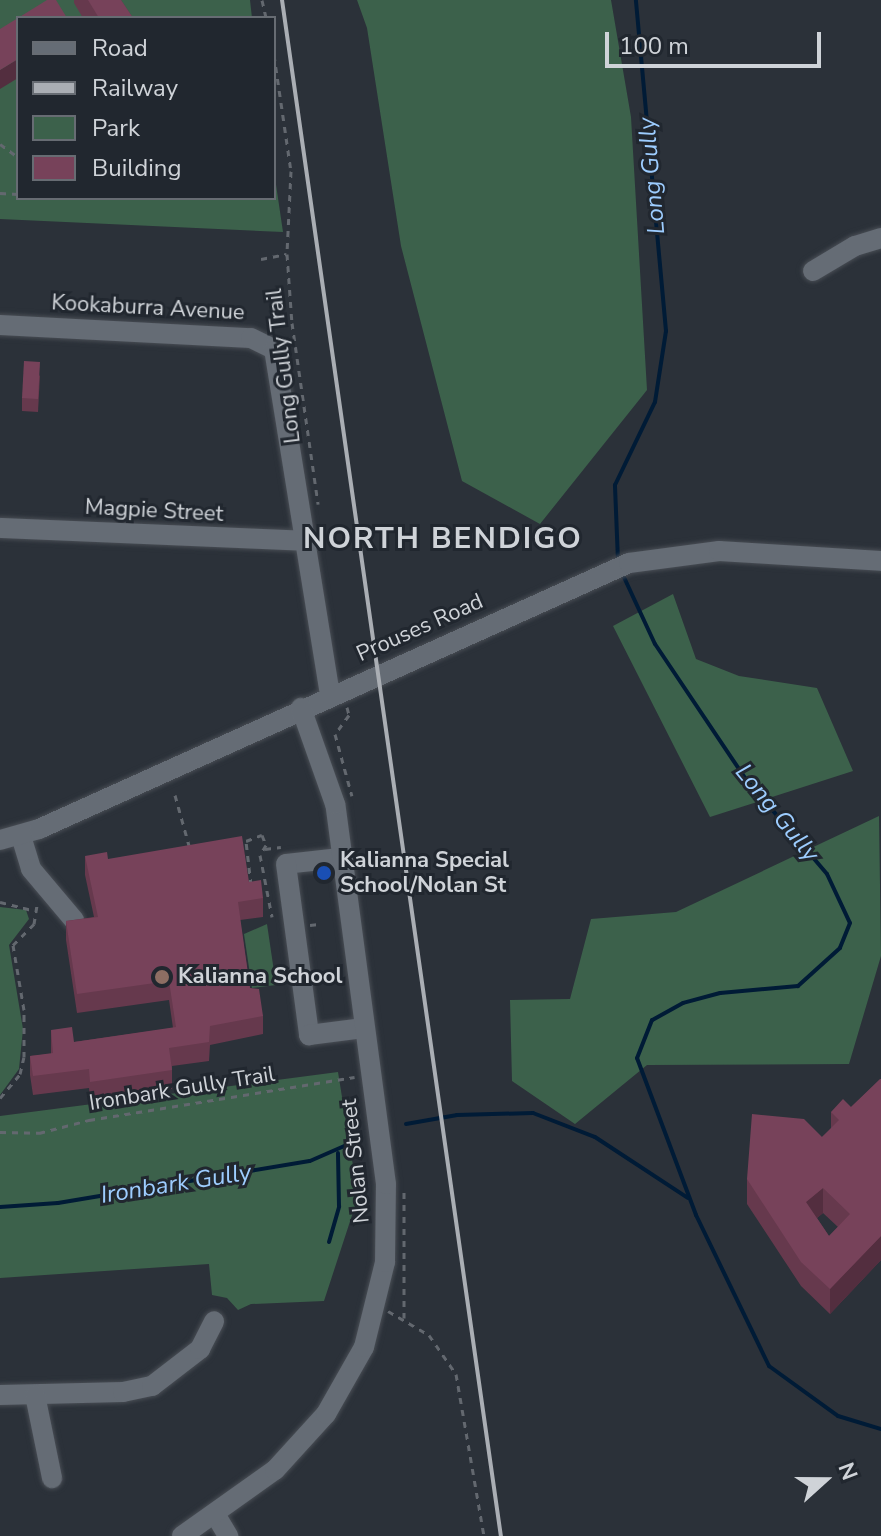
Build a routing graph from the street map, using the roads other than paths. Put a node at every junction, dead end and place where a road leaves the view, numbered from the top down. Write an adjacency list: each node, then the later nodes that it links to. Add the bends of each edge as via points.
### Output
1 (881, 238): 2 (street, via 855,246)
2 (813, 271)
3 (0, 325): 5 (street, Kookaburra Avenue, via 256,338 271,345 280,364)
4 (0, 528): 5 (street, Magpie Street)
5 (306, 541): 7 (street, Kookaburra Avenue)
6 (881, 561): 7 (street, Prouses Road, via 719,551 620,566)
7 (330, 695): 8 (street, Prouses Road)
8 (301, 708): 9 (street, Prouses Road); 11 (street, Nolan Street, via 329,776)
9 (21, 836): 10 (street, Prouses Road); 12 (street, via 31,869)
10 (0, 840)
11 (340, 858): 13 (street, Nolan Street); 13 (street, via 286,864 309,1035)
12 (74, 920)
13 (364, 1028): 18 (street, Nolan Street, via 388,1211 385,1262 372,1325 347,1382 311,1434 275,1470)
14 (214, 1321): 16 (street, via 200,1349 152,1386)
15 (0, 1395): 16 (street)
16 (35, 1395): 17 (street)
17 (52, 1478)
18 (215, 1514): 19 (street, Nolan Street); 20 (street)
19 (182, 1536)
20 (228, 1536)

